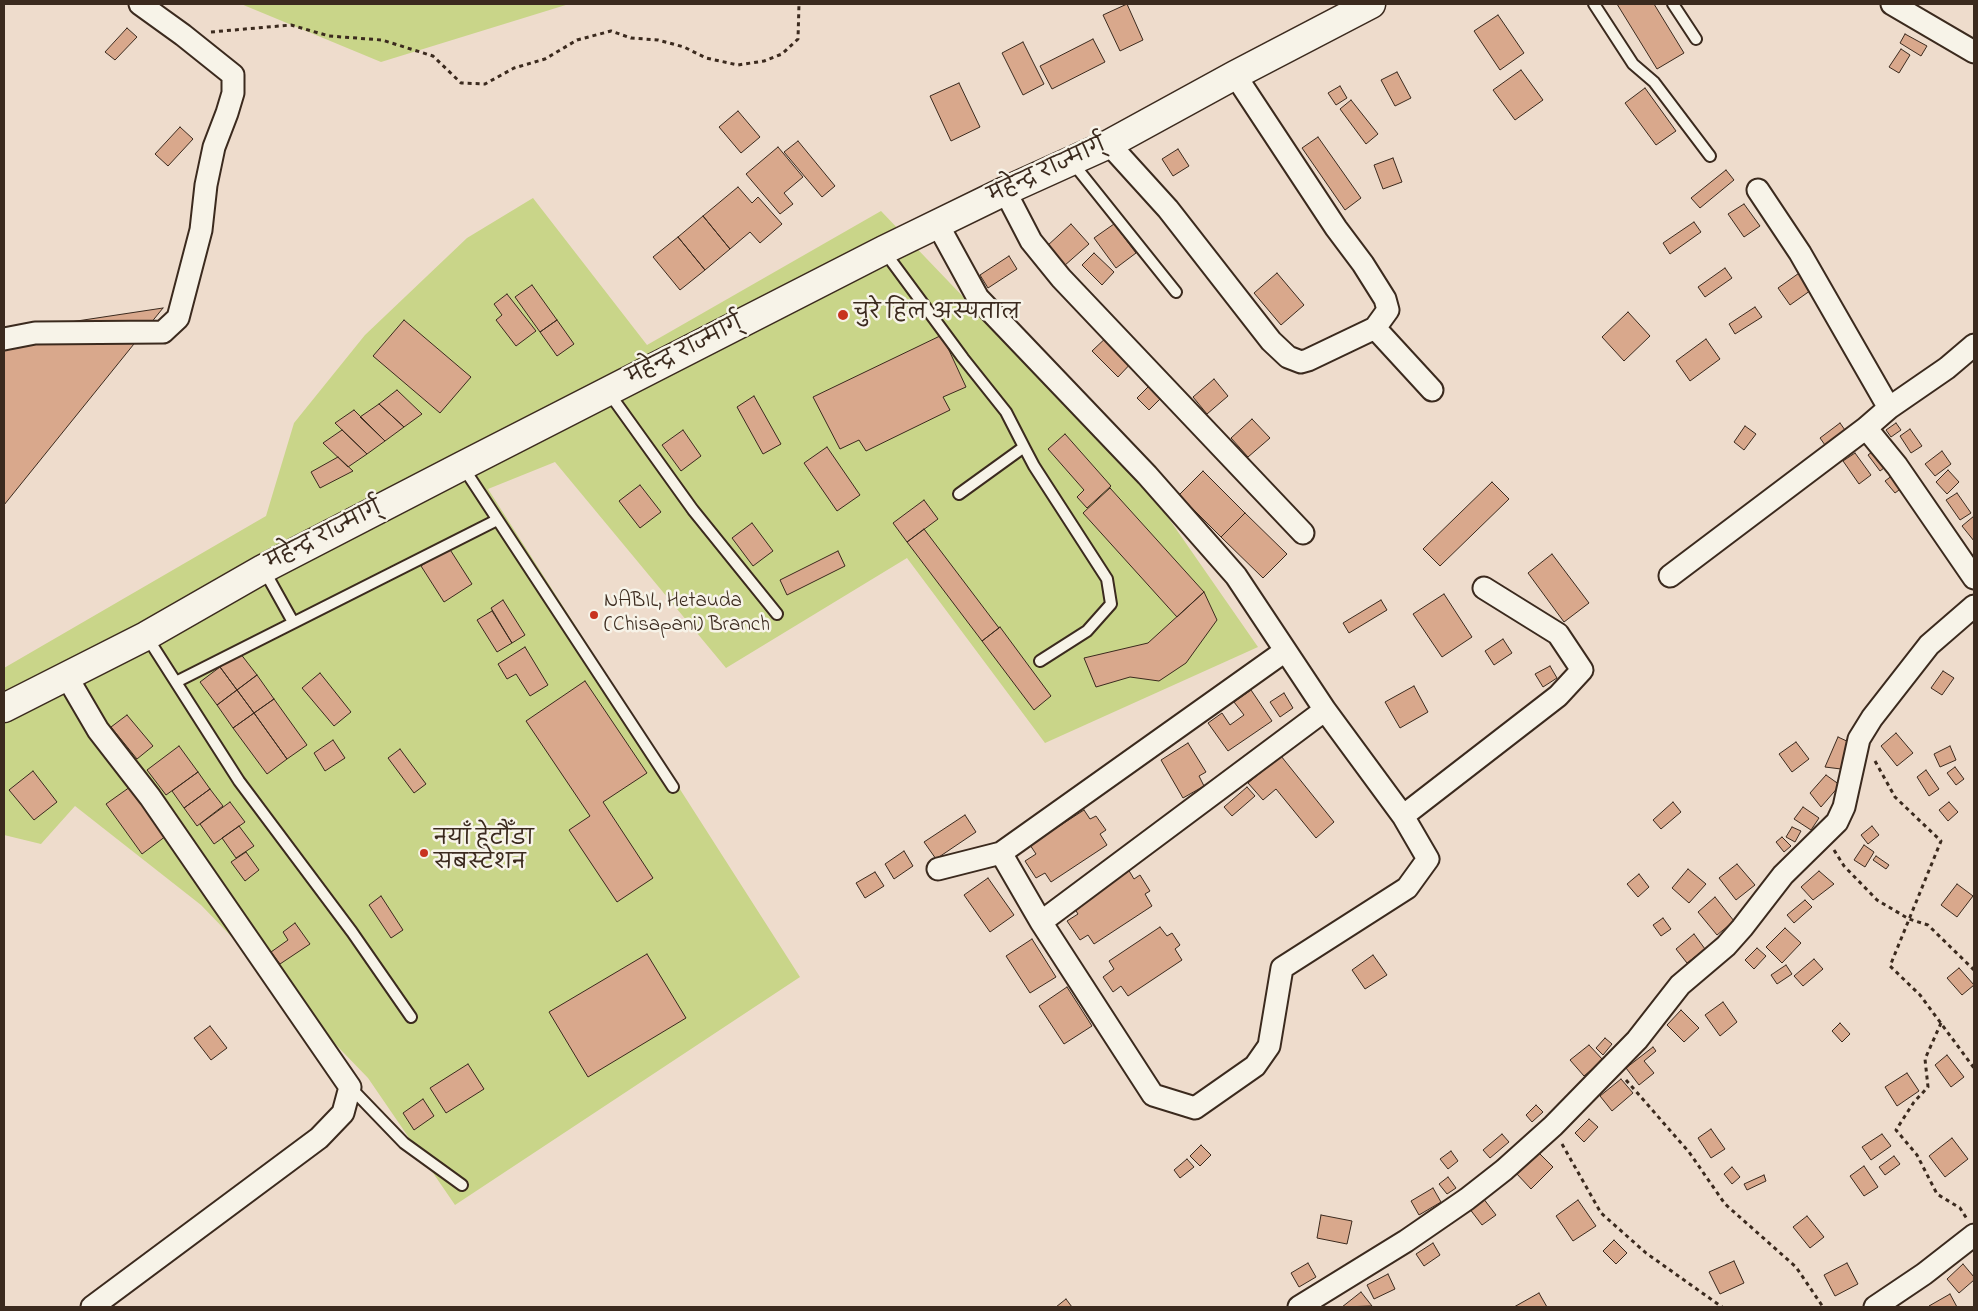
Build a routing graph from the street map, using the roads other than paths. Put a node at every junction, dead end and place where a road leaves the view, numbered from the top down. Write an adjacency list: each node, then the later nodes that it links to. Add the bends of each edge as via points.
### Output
1 (140, 4): 18 (street, via 184,34 233,75 233,93 214,147 201,230 178,318 163,332 35,333)
2 (1371, 4): 8 (highway, महेन्द्र राज्मार्ग्)
3 (1594, 4): 10 (lane, via 1633,64 1654,82)
4 (1673, 4): 6 (lane)
5 (1892, 4): 7 (street)
6 (1696, 39)
7 (1974, 52)
8 (1235, 75): 9 (highway, महेन्द्र राज्मार्ग्); 17 (street, via 1384,299 1388,310)
9 (1109, 144): 11 (highway, महेन्द्र राज्मार्ग्); 17 (street, via 1168,209 1259,326 1288,357 1301,362 1308,360)
10 (1710, 156)
11 (1072, 161): 13 (highway, महेन्द्र राज्मार्ग्); 16 (lane)
12 (1758, 190): 22 (street, via 1800,253)
13 (1005, 191): 14 (highway, महेन्द्र राज्मार्ग्); 28 (street, via 1031,241 1061,278)
14 (938, 225): 15 (highway, महेन्द्र राज्मार्ग्); 37 (street, via 978,298 1148,475 1236,576)
15 (884, 250): 21 (highway, महेन्द्र राज्मार्ग्); 24 (lane, via 1006,412)
16 (1176, 292)
17 (1376, 328): 20 (street)
18 (4, 339)
19 (1974, 346): 22 (street)
20 (1432, 390)
21 (609, 392): 25 (highway, महेन्द्र राज्मार्ग्); 34 (lane, via 693,510)
22 (1889, 408): 23 (street)
23 (1866, 428): 30 (street); 31 (street, via 1897,466)
24 (1024, 448): 26 (lane); 38 (lane, via 1107,579 1111,604 1087,631)
25 (462, 466): 27 (lane); 29 (highway, महेन्द्र राज्मार्ग्)
26 (959, 494)
27 (497, 520): 35 (lane); 43 (lane)
28 (1303, 533)
29 (264, 569): 35 (lane); 36 (highway, महेन्द्र राज्मार्ग्)
30 (1670, 576)
31 (1974, 578)
32 (1484, 588): 44 (street, via 1558,634 1582,670 1558,696)
33 (1974, 606): 53 (street, via 1929,645 1872,718 1859,739 1844,807 1837,822 1783,875 1726,946 1680,986 1637,1040 1553,1126 1504,1170 1406,1241)
34 (777, 614)
35 (293, 622): 40 (lane)
36 (146, 636): 39 (highway, महेन्द्र राज्मार्ग्); 40 (lane)
37 (1285, 651): 42 (street); 45 (street)
38 (1040, 661)
39 (67, 677): 41 (highway, महेन्द्र राज्मार्ग्); 49 (street, via 98,730 150,798)
40 (176, 682): 48 (lane, via 239,781)
41 (4, 708)
42 (1325, 710): 44 (street); 47 (street)
43 (673, 787)
44 (1403, 816): 47 (street, via 1428,859 1407,888 1282,968 1269,1046 1255,1066 1195,1108 1153,1095)
45 (1001, 853): 46 (street); 47 (street)
46 (938, 869)
47 (1041, 922)
48 (411, 1017)
49 (350, 1087): 50 (lane, via 404,1143); 52 (street, via 343,1113 320,1138)
50 (462, 1185)
51 (1972, 1229): 54 (street, via 1924,1274)
52 (92, 1307)
53 (1300, 1307)
54 (1875, 1307)

